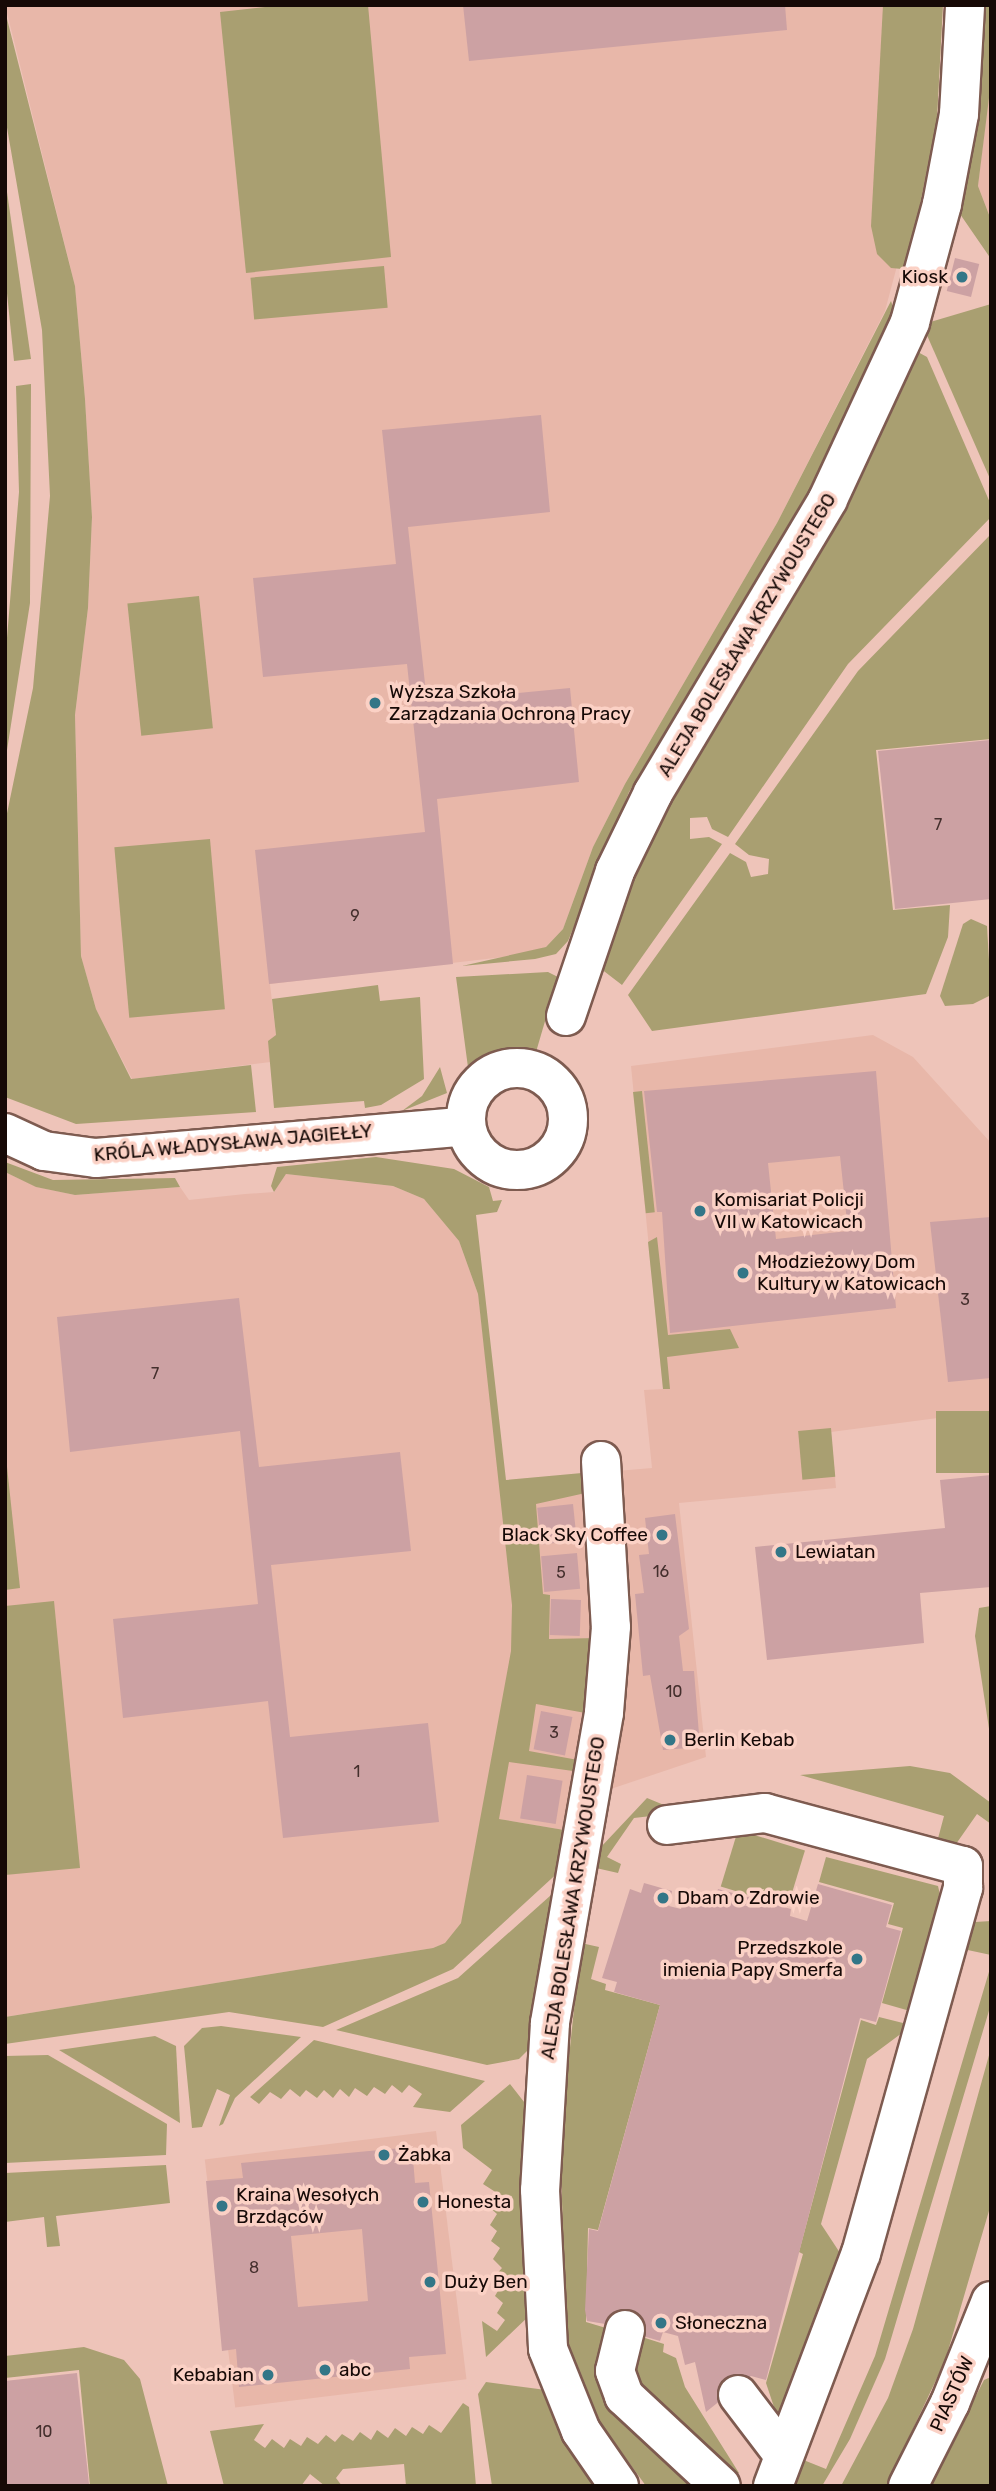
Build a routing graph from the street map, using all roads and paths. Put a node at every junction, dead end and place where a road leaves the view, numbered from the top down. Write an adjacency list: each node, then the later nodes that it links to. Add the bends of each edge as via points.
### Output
1 (965, 5): 2 (street, ALEJA BOLESŁAWA KRZYWOUSTEGO, via 959,114 942,204 911,322 870,417 805,542 653,793 615,871)
2 (566, 1016)
3 (466, 1126): 4 (street, KRÓLA WŁADYSŁAWA JAGIEŁŁY, via 96,1158 44,1151)
4 (5, 1133)
5 (601, 1461): 12 (street, ALEJA BOLESŁAWA KRZYWOUSTEGO, via 611,1627 604,1713 550,2023 541,2204 548,2348 581,2431)
6 (667, 1825): 7 (street, via 765,1813 963,1866)
7 (977, 1897): 11 (street, via 825,2357)
8 (991, 2301): 14 (street, PIASTÓW, via 950,2403)
9 (625, 2330): 13 (street, via 615,2371 624,2396)
10 (738, 2395): 11 (street)
11 (778, 2470)
12 (619, 2486)
13 (721, 2486)
14 (908, 2486)

